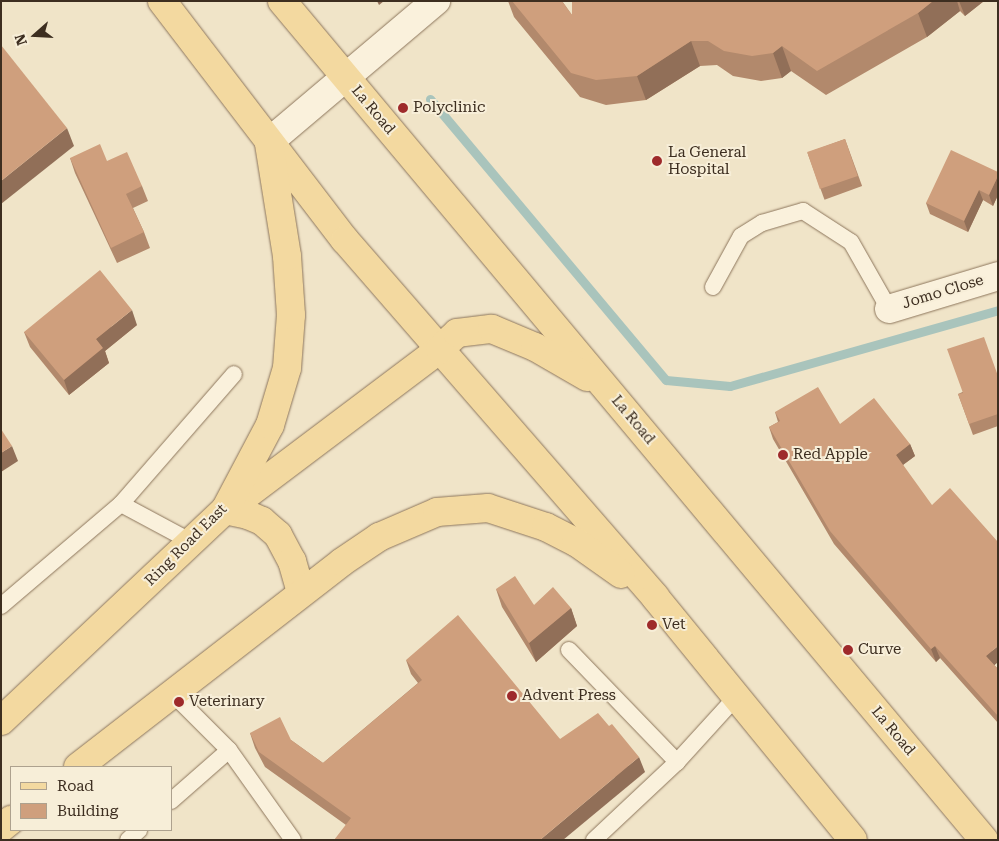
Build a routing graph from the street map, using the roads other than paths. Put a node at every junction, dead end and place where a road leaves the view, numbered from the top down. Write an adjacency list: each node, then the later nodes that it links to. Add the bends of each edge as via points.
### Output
1 (162, 1): 5 (main road)
2 (282, 1): 4 (main road, La Road)
3 (436, 1): 4 (street)
4 (345, 77): 5 (street); 11 (main road, La Road)
5 (269, 142): 9 (main road, via 346,240); 13 (main road, Ring Road East, via 287,256 291,315 287,368 270,425)
6 (998, 276): 8 (street, Jomo Close)
7 (713, 287): 8 (lane, via 741,236 762,223 803,211 851,242)
8 (889, 309)
9 (440, 349): 11 (main road, via 457,333 492,329 535,347); 13 (main road); 16 (main road)
10 (234, 374): 12 (lane)
11 (605, 387): 31 (main road, La Road)
12 (121, 504): 14 (lane); 17 (lane)
13 (226, 510): 14 (main road, Ring Road East); 15 (main road, via 262,521 278,535 292,561)
14 (192, 542): 21 (main road, Ring Road East)
15 (301, 592): 16 (main road, via 379,537 437,512 488,508 546,527 576,542); 19 (main road)
16 (655, 597): 20 (main road)
17 (1, 606)
18 (569, 650): 23 (lane)
19 (172, 693): 22 (lane); 24 (main road)
20 (737, 696): 23 (lane); 30 (main road)
21 (1, 722)
22 (229, 750): 25 (lane); 28 (lane)
23 (677, 762): 29 (lane)
24 (79, 766)
25 (172, 800)
26 (138, 831): 27 (lane)
27 (128, 840)
28 (293, 840)
29 (594, 840)
30 (853, 840)
31 (984, 840)

